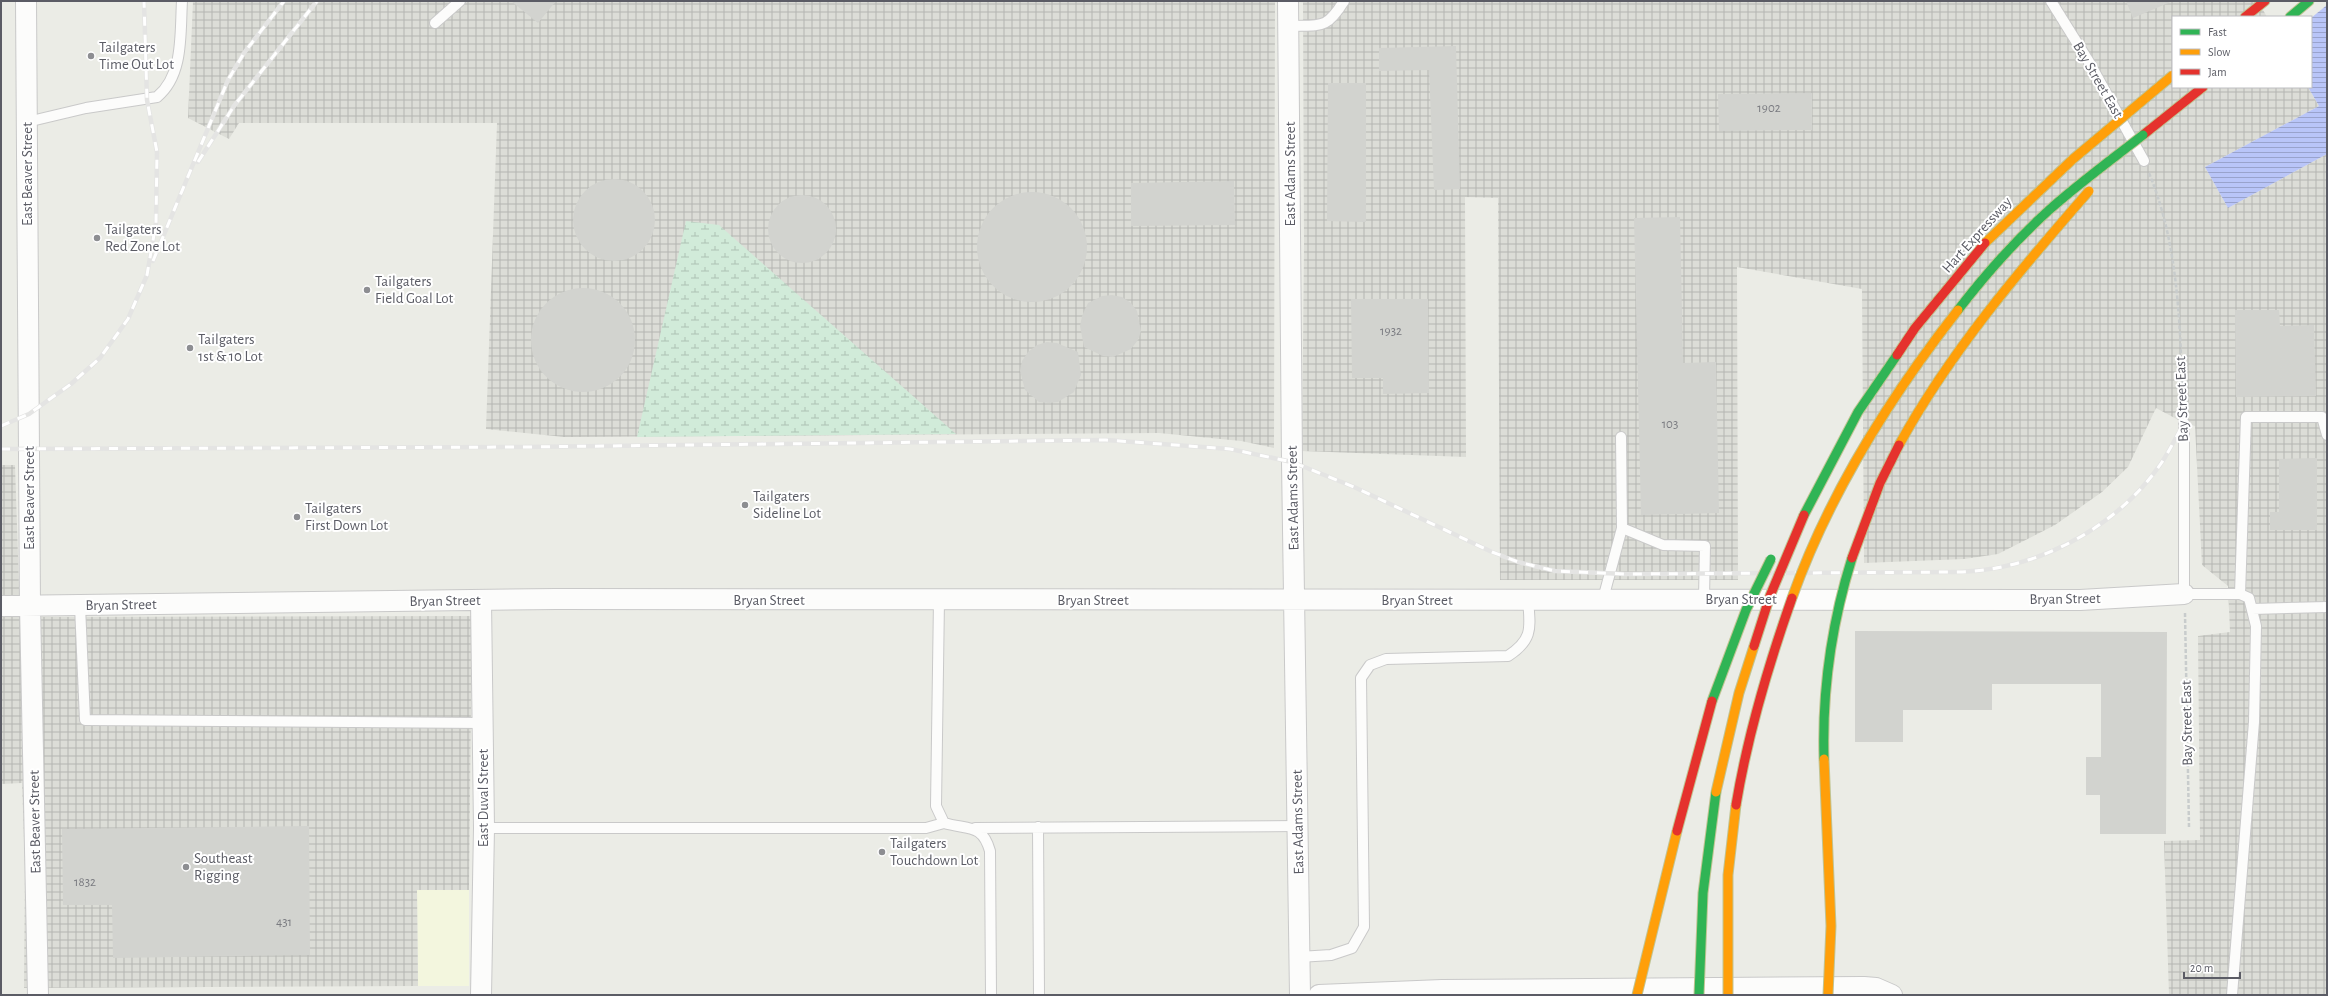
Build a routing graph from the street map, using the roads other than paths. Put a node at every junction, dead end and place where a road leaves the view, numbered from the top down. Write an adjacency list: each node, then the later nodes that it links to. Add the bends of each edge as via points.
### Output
1 (26, 1): 15 (street, East Beaver Street)
2 (182, 1): 15 (lane, via 175,74 166,90 157,97 86,108)
3 (460, 1): 11 (lane)
4 (1288, 1): 12 (street, East Adams Street)
5 (1344, 1): 12 (lane, via 1333,19 1320,25)
6 (2051, 1): 17 (lane, Bay Street East, via 2089,62)
7 (2265, 1): 9 (highway)
8 (2309, 1): 10 (highway)
9 (2246, 16)
10 (2291, 16)
11 (435, 23)
12 (1289, 26): 31 (street, East Adams Street)
13 (2172, 76): 21 (highway, Hart Expressway, bridge, via 2053,176 1979,251 1936,302 1895,357)
14 (2202, 88): 16 (highway)
15 (27, 122): 34 (street, East Beaver Street)
16 (2143, 135): 54 (highway, bridge, via 2036,223 1965,300 1896,395 1832,508 1784,622 1762,688 1744,760 1728,874); 55 (highway, bridge, via 2042,244 1946,369 1899,443 1862,528 1848,571 1835,627 1825,703 1824,765 1831,934)
17 (2144, 161)
18 (2184, 423): 25 (lane, Bay Street East)
19 (2327, 435): 26 (lane, via 2322,417 2246,417)
20 (1621, 436): 22 (lane)
21 (1839, 447): 23 (highway, bridge); 53 (highway, bridge, via 1804,514 1778,572 1755,636 1727,735 1714,800 1705,868)
22 (1622, 528): 28 (lane); 29 (lane, via 1663,545 1704,546)
23 (1783, 539)
24 (1775, 552): 46 (highway, bridge, via 1745,610 1713,694 1693,766)
25 (2184, 594): 26 (lane); 29 (street, Bryan Street, via 2073,600)
26 (2240, 594): 37 (lane, via 2249,598)
27 (1528, 599): 28 (street, Bryan Street); 31 (street, Bryan Street); 44 (lane, via 1528,638 1521,648 1508,656 1386,659 1370,665 1361,678 1364,927 1352,948 1331,955)
28 (1603, 599): 29 (street, Bryan Street)
29 (1704, 599)
30 (939, 600): 31 (street, Bryan Street); 32 (street, Bryan Street); 39 (lane, via 936,806)
31 (1295, 600): 40 (street, East Adams Street)
32 (481, 601): 35 (street, Bryan Street); 38 (street, East Duval Street)
33 (1, 606): 34 (street, Bryan Street)
34 (30, 606): 35 (street, Bryan Street); 47 (street, East Beaver Street)
35 (80, 606): 38 (lane, via 84,720)
36 (2327, 607): 37 (lane)
37 (2252, 609): 57 (lane, via 2256,626 2254,722)
38 (483, 723): 42 (street, East Duval Street)
39 (944, 823): 42 (lane, via 926,828); 43 (lane)
40 (1298, 826): 41 (lane); 44 (street, East Adams Street)
41 (1038, 827): 43 (lane); 50 (lane)
42 (484, 828): 48 (street, East Duval Street)
43 (974, 828): 49 (lane, via 986,837 990,851)
44 (1300, 957): 51 (street, East Adams Street)
45 (1756, 991): 46 (street); 56 (street, via 1864,987 1876,988)
46 (1649, 993): 52 (street, via 1442,990)
47 (38, 995)
48 (481, 995)
49 (991, 995)
50 (1039, 995)
51 (1300, 995)
52 (1319, 995)
53 (1699, 995)
54 (1728, 995)
55 (1828, 995)
56 (1892, 995)
57 (2232, 995)

